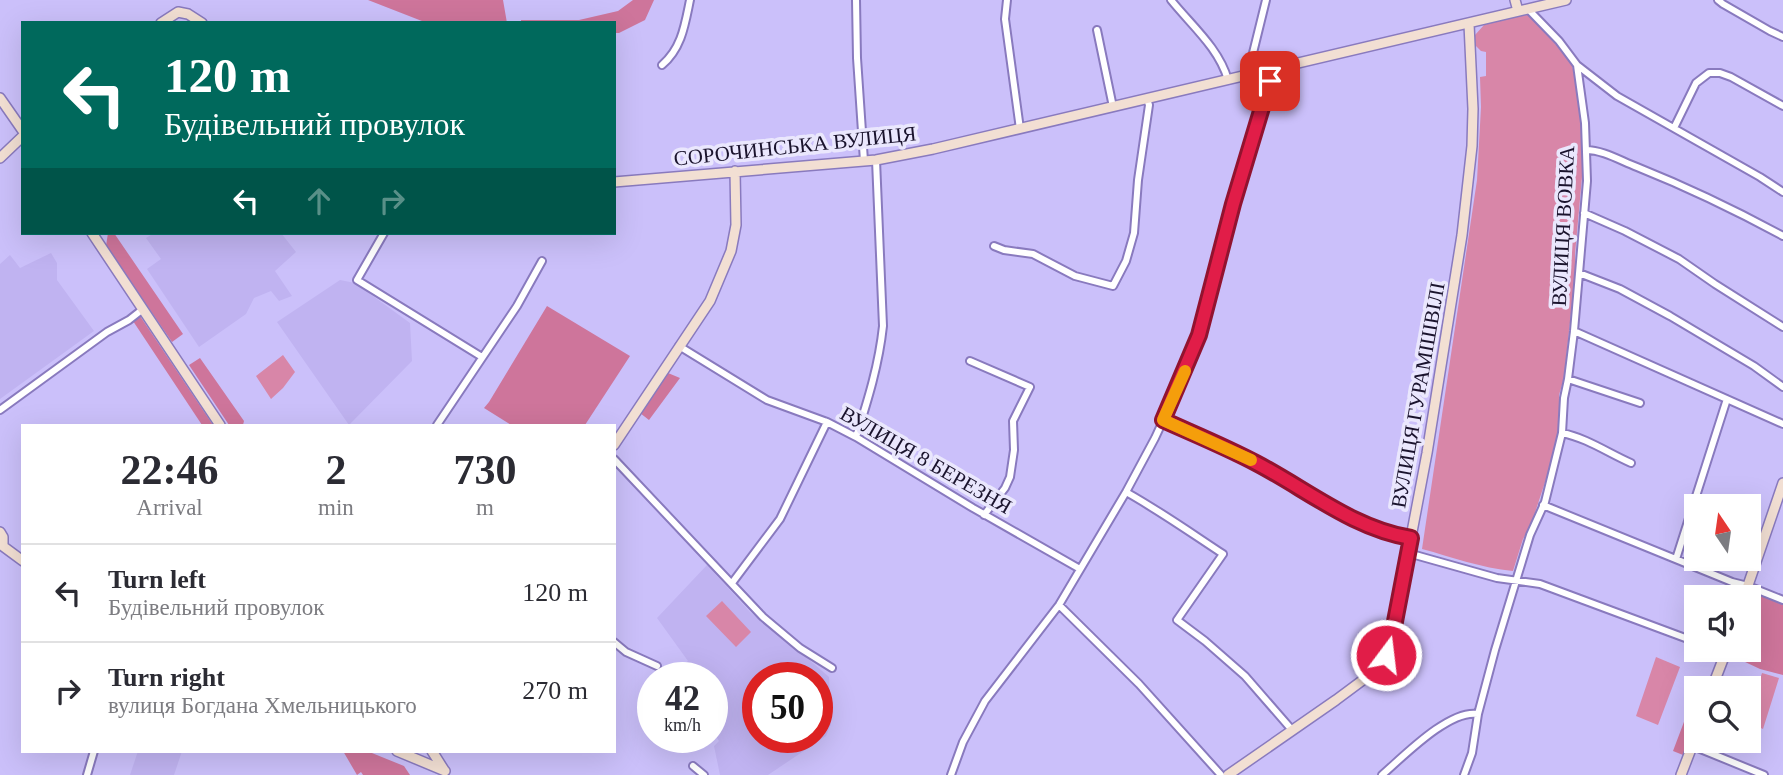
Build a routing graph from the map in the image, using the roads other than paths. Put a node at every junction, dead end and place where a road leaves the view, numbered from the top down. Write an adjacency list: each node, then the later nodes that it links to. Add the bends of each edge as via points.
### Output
1 (690, 0): 15 (street, via 676,50)
2 (856, 0): 31 (street)
3 (1007, 0): 25 (street, via 1005,19)
4 (1171, 0): 19 (street, via 1218,56)
5 (1266, 0): 18 (street, via 1251,61)
6 (1515, 0): 9 (main road)
7 (1566, 0): 9 (main road, СОРОЧИНСЬКА ВУЛИЦЯ)
8 (1718, 0): 14 (street)
9 (1523, 10): 12 (main road, СОРОЧИНСЬКА ВУЛИЦЯ); 16 (street, via 1559,41)
10 (164, 21): 11 (main road, via 178,12)
11 (199, 21)
12 (1469, 24): 17 (main road, СОРОЧИНСЬКА ВУЛИЦЯ); 68 (main road, ВУЛИЦЯ ГУРАМІШВІЛІ, via 1473,109 1468,186)
13 (1097, 30): 23 (street)
14 (1783, 37)
15 (662, 65)
16 (1577, 65): 24 (street, via 1617,96); 28 (street, ВУЛИЦЯ ВОВКА)
17 (1267, 71): 18 (main road, СОРОЧИНСЬКА ВУЛИЦЯ); 53 (street, via 1270,81 1199,335)
18 (1253, 74): 19 (main road, СОРОЧИНСЬКА ВУЛИЦЯ)
19 (1228, 80): 21 (main road, СОРОЧИНСЬКА ВУЛИЦЯ)
20 (0, 98): 26 (main road)
21 (1147, 99): 23 (main road, СОРОЧИНСЬКА ВУЛИЦЯ); 39 (street, via 1134,233 1114,286 1076,276 1033,254)
22 (1783, 106): 24 (street, via 1720,73 1709,73 1696,83)
23 (1113, 107): 25 (main road, СОРОЧИНСЬКА ВУЛИЦЯ)
24 (1674, 128): 34 (street)
25 (1020, 129): 30 (main road, СОРОЧИНСЬКА ВУЛИЦЯ)
26 (21, 130)
27 (21, 135): 29 (main road)
28 (1586, 150): 35 (street, ВУЛИЦЯ ВОВКА); 38 (street, via 1694,190)
29 (0, 158)
30 (877, 160): 31 (main road, СОРОЧИНСЬКА ВУЛИЦЯ); 59 (street, via 883,326)
31 (864, 161): 32 (main road, СОРОЧИНСЬКА ВУЛИЦЯ)
32 (735, 171): 33 (main road, СОРОЧИНСЬКА ВУЛИЦЯ); 45 (main road, via 736,225 730,250 710,301)
33 (616, 182)
34 (1783, 191)
35 (1584, 213): 41 (street, ВУЛИЦЯ ВОВКА); 43 (street, via 1679,259)
36 (93, 235): 42 (main road)
37 (383, 235): 46 (street, via 357,280)
38 (1783, 236)
39 (994, 246)
40 (542, 261): 46 (street)
41 (1579, 273): 44 (street, ВУЛИЦЯ ВОВКА); 49 (street, via 1670,316)
42 (143, 309): 52 (street); 55 (main road)
43 (1783, 327)
44 (1574, 331): 48 (street, ВУЛИЦЯ ВОВКА); 50 (street)
45 (679, 346): 54 (street, ВУЛИЦЯ 8 БЕРЕЗНЯ, via 767,400); 60 (main road)
46 (482, 357): 56 (street)
47 (970, 361): 66 (street, via 1030,387 1013,421 1010,477)
48 (1568, 379): 51 (street); 58 (street, ВУЛИЦЯ ВОВКА)
49 (1783, 387)
50 (1727, 399): 57 (street); 71 (street)
51 (1640, 404)
52 (0, 411)
53 (1163, 420): 64 (street); 68 (street, via 1255,462 1348,516)
54 (827, 422): 59 (street, ВУЛИЦЯ 8 БЕРЕЗНЯ); 75 (street, via 780,519)
55 (219, 424)
56 (438, 424)
57 (1783, 424)
58 (1562, 433): 62 (street); 65 (street, ВУЛИЦЯ ВОВКА)
59 (856, 437): 66 (street, ВУЛИЦЯ 8 БЕРЕЗНЯ)
60 (616, 443)
61 (616, 461): 75 (street)
62 (1631, 463)
63 (1783, 483): 76 (main road)
64 (1126, 492): 73 (street); 85 (street, via 1223,554 1177,620 1245,676)
65 (1543, 505): 71 (street); 74 (street, ВУЛИЦЯ ВОВКА)
66 (984, 515): 73 (street, ВУЛИЦЯ 8 БЕРЕЗНЯ)
67 (0, 532): 69 (main road)
68 (1411, 538): 70 (main road, ВУЛИЦЯ ГУРАМІШВІЛІ)
69 (1, 548): 72 (main road)
70 (1408, 553): 74 (street); 85 (main road, ВУЛИЦЯ ГУРАМІШВІЛІ, via 1392,637 1381,663)
71 (1676, 559): 76 (street)
72 (21, 560)
73 (1080, 569): 79 (street)
74 (1515, 581): 80 (street, via 1540,584); 84 (street, ВУЛИЦЯ ВОВКА)
75 (732, 583): 83 (street, via 763,617)
76 (1745, 585)
77 (1761, 591): 78 (street)
78 (1783, 600)
79 (1059, 605): 95 (street, via 985,701); 96 (street)
80 (1684, 638)
81 (616, 644): 82 (street)
82 (648, 662)
83 (822, 662)
84 (1478, 714): 98 (street, via 1465,715 1434,730); 99 (street, ВУЛИЦЯ ВОВКА)
85 (1293, 730): 97 (main road, ВУЛИЦЯ ГУРАМІШВІЛІ)
86 (93, 753): 93 (street)
87 (401, 753): 92 (main road)
88 (433, 753): 92 (main road)
89 (1689, 753): 100 (main road)
90 (1719, 753): 101 (street)
91 (693, 766): 94 (street)
92 (446, 773)
93 (87, 775)
94 (704, 775)
95 (951, 775)
96 (1221, 775)
97 (1228, 775)
98 (1382, 775)
99 (1464, 775)
100 (1681, 775)
101 (1764, 775)

